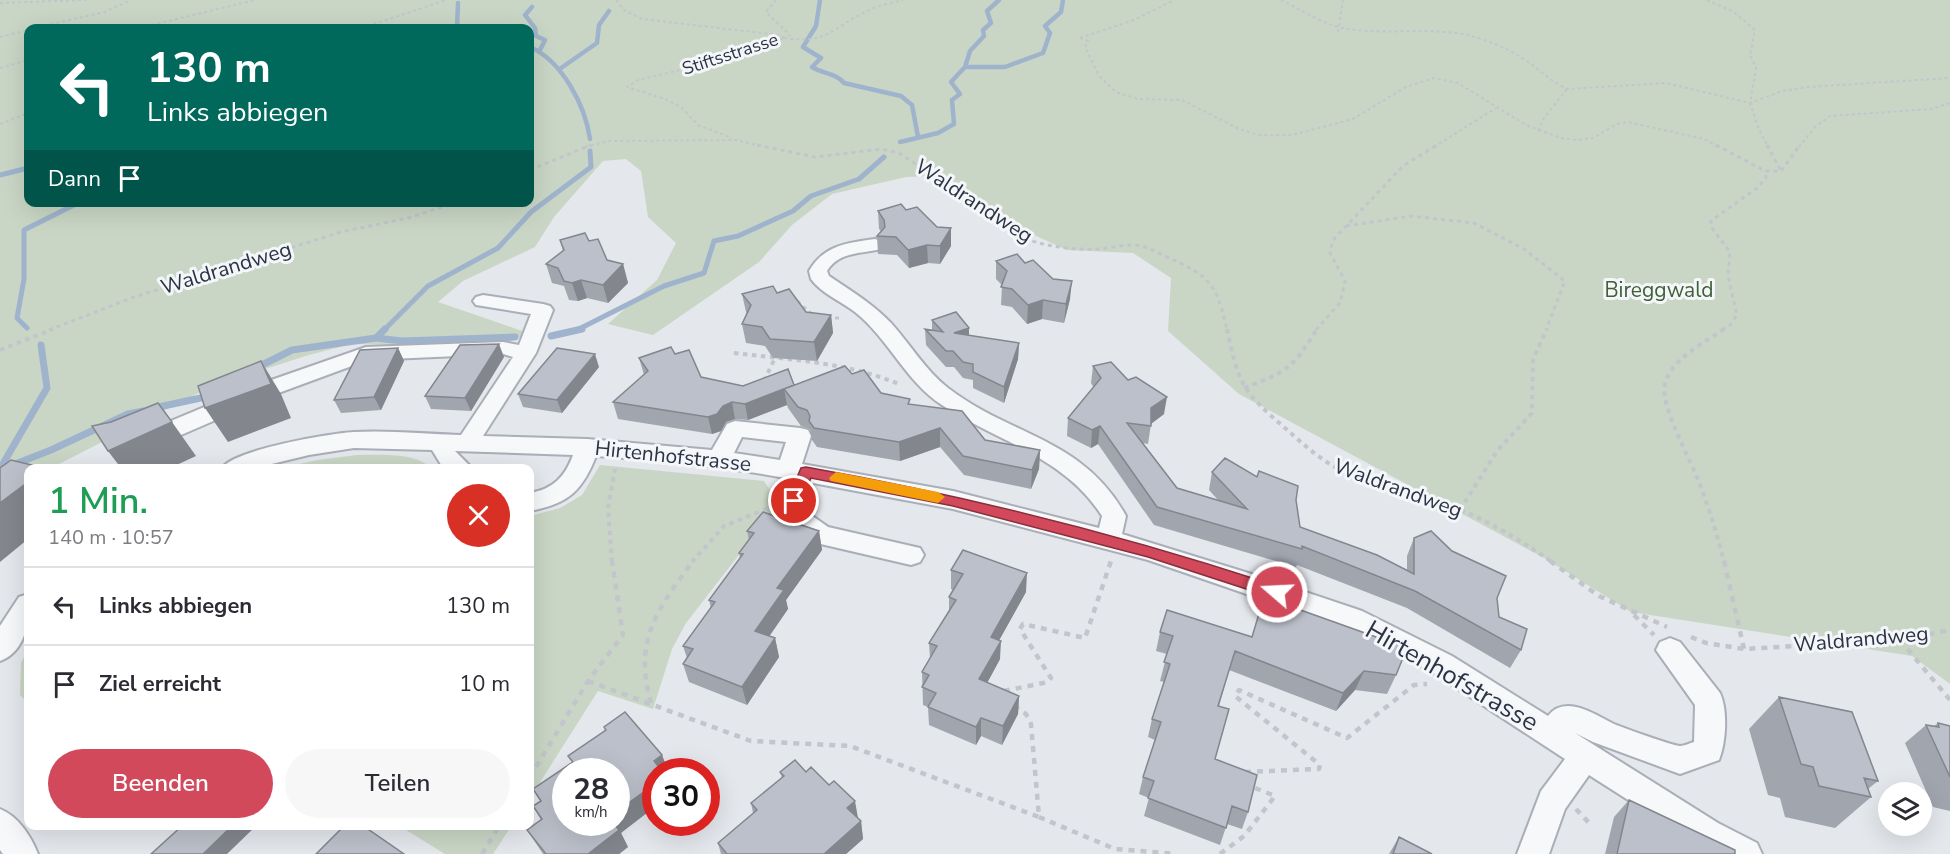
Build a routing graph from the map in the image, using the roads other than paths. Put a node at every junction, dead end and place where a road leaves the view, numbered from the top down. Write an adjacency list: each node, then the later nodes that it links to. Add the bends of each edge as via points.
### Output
1 (875, 245): 13 (street, via 849,248 822,261 818,271 821,279 883,327 927,384 1065,462 1092,484 1114,516)
2 (483, 301): 3 (street, via 543,310)
3 (526, 353): 5 (street); 7 (street, via 503,348 366,354 265,390)
4 (439, 441): 5 (street, Hirtenhofstrasse); 9 (street, Hirtenhofstrasse, via 354,440); 10 (street)
5 (468, 442): 6 (street, Hirtenhofstrasse)
6 (586, 447): 8 (street, Hirtenhofstrasse); 12 (street, via 571,483 557,494)
7 (128, 448)
8 (719, 459): 11 (street, Hirtenhofstrasse); 11 (street, via 735,429 800,436)
9 (243, 464)
10 (454, 464)
11 (797, 470): 13 (street, Hirtenhofstrasse, via 953,500); 14 (street, via 794,501 801,521 821,535)
12 (534, 501)
13 (1110, 549): 18 (street, Hirtenhofstrasse, via 1258,586 1352,619 1442,664)
14 (911, 555)
15 (24, 611): 17 (street)
16 (1676, 638): 18 (street, via 1710,702 1708,750 1680,760 1570,719 1562,720)
17 (0, 649)
18 (1551, 734): 19 (street, Hirtenhofstrasse)
19 (1585, 756): 22 (street, via 1552,801); 23 (street, Hirtenhofstrasse, via 1707,834)
20 (0, 824): 21 (street)
21 (22, 854)
22 (1533, 854)
23 (1746, 854)

